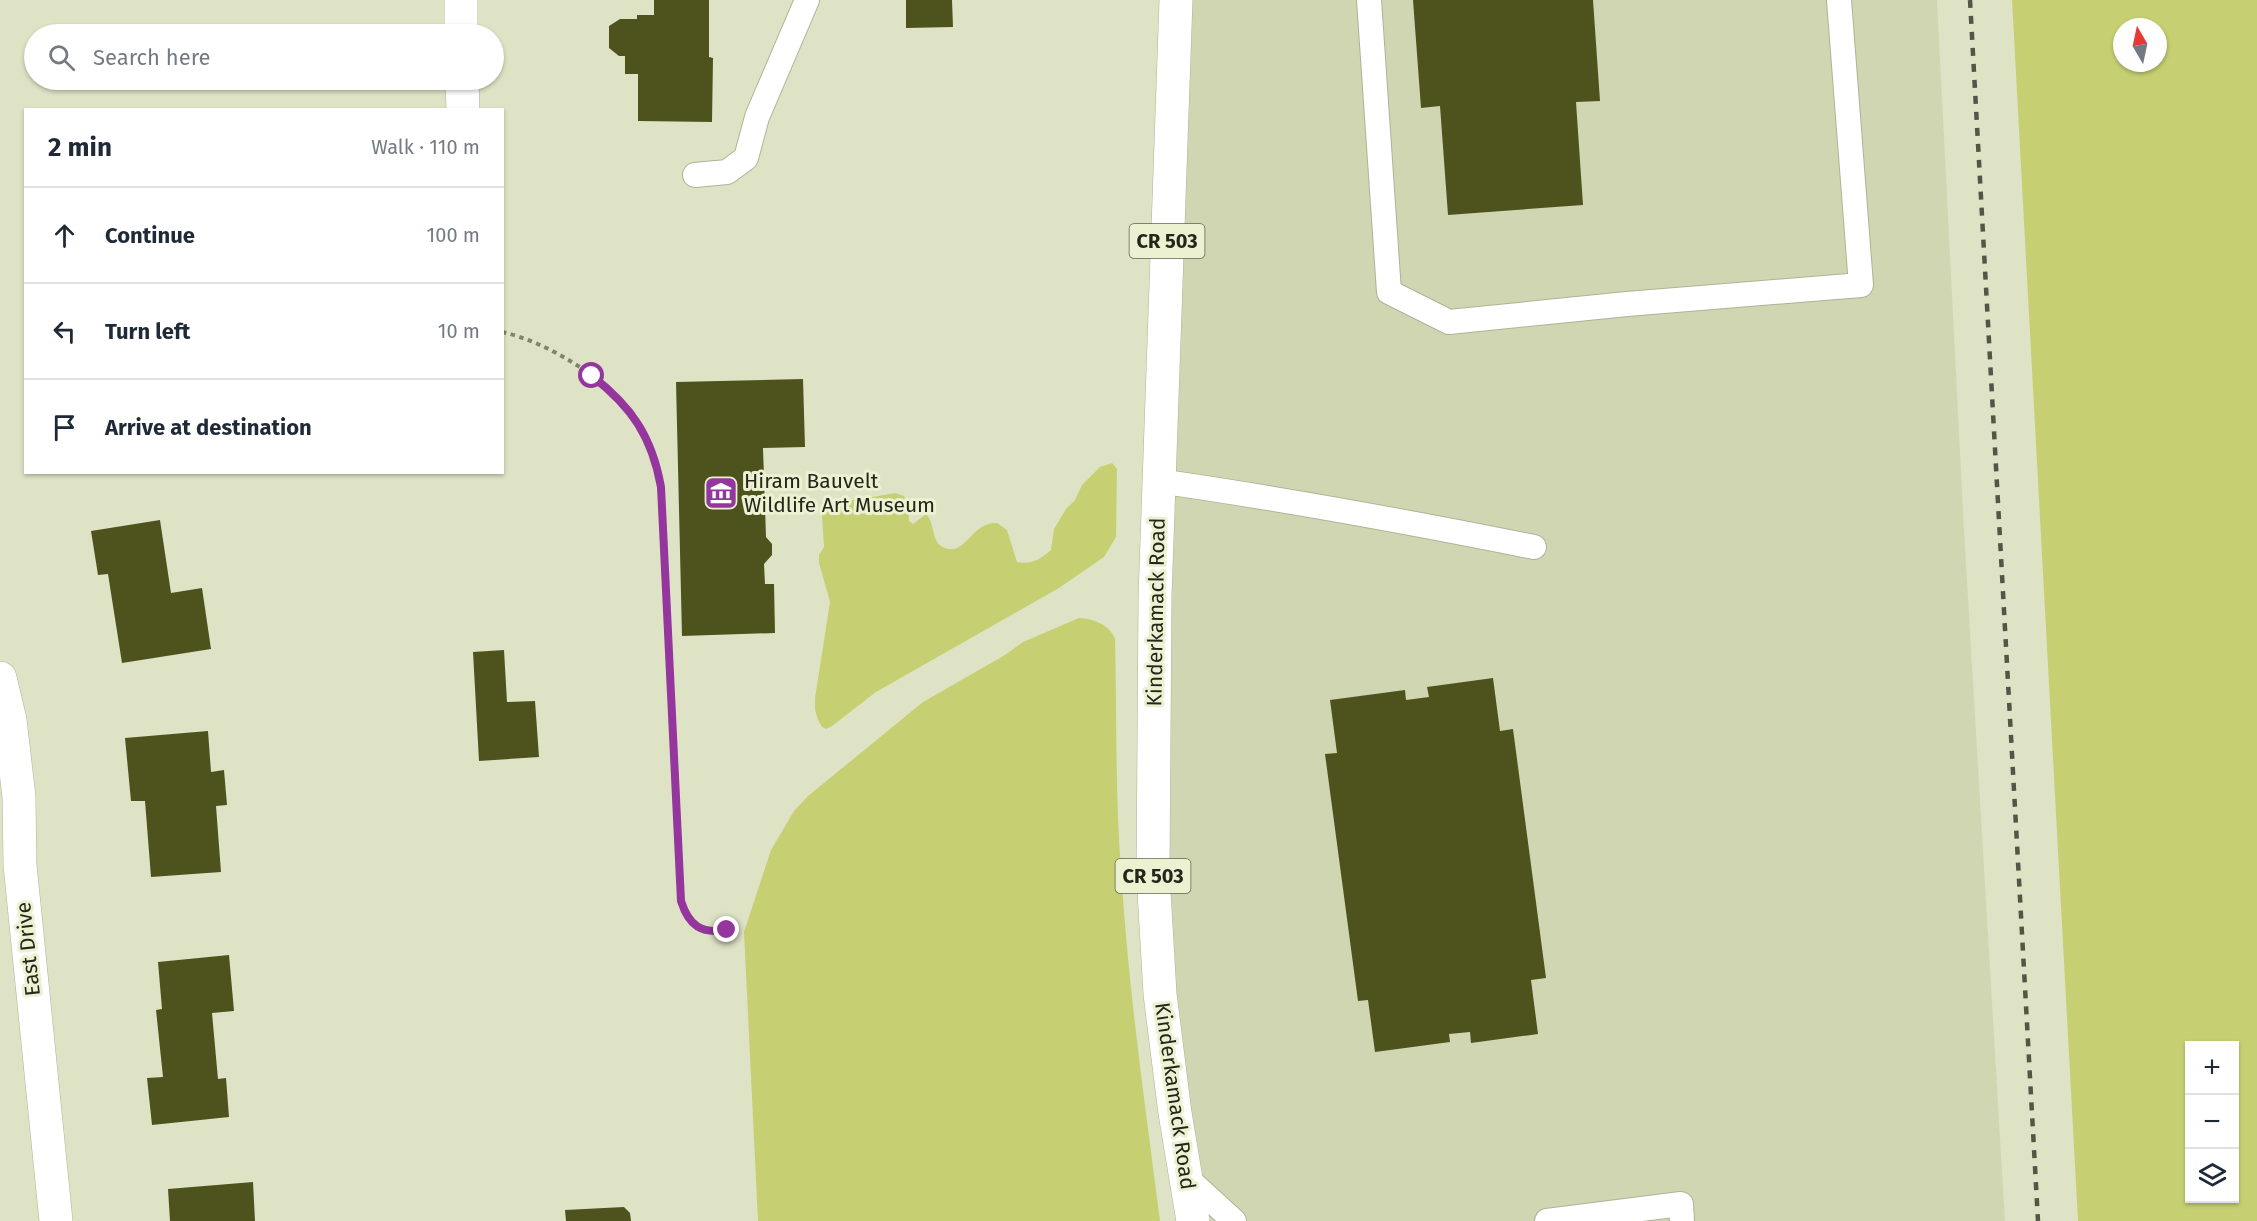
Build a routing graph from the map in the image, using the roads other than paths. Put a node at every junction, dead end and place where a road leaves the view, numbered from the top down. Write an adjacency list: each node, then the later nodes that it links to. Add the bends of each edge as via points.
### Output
1 (461, 0): 6 (main road)
2 (807, 0): 9 (lane, via 757,117 746,158 727,172)
3 (1176, 0): 10 (main road, Kinderkamack Road / CR 503)
4 (1369, 0): 5 (lane, via 1389,292 1449,322 1861,285)
5 (1839, 0)
6 (461, 24)
7 (462, 90): 8 (main road)
8 (463, 108)
9 (695, 175)
10 (1158, 481): 11 (lane); 14 (main road, Kinderkamack Road / CR 503, via 1153,874 1160,994)
11 (1534, 547)
12 (0, 678): 13 (main road, East Drive)
13 (5, 714): 16 (main road, East Drive, via 19,797 20,865)
14 (1188, 1179): 17 (main road, Kinderkamack Road / CR 503); 18 (lane)
15 (1682, 1212): 19 (lane)
16 (56, 1221)
17 (1193, 1221)
18 (1234, 1221)
19 (1547, 1221)

